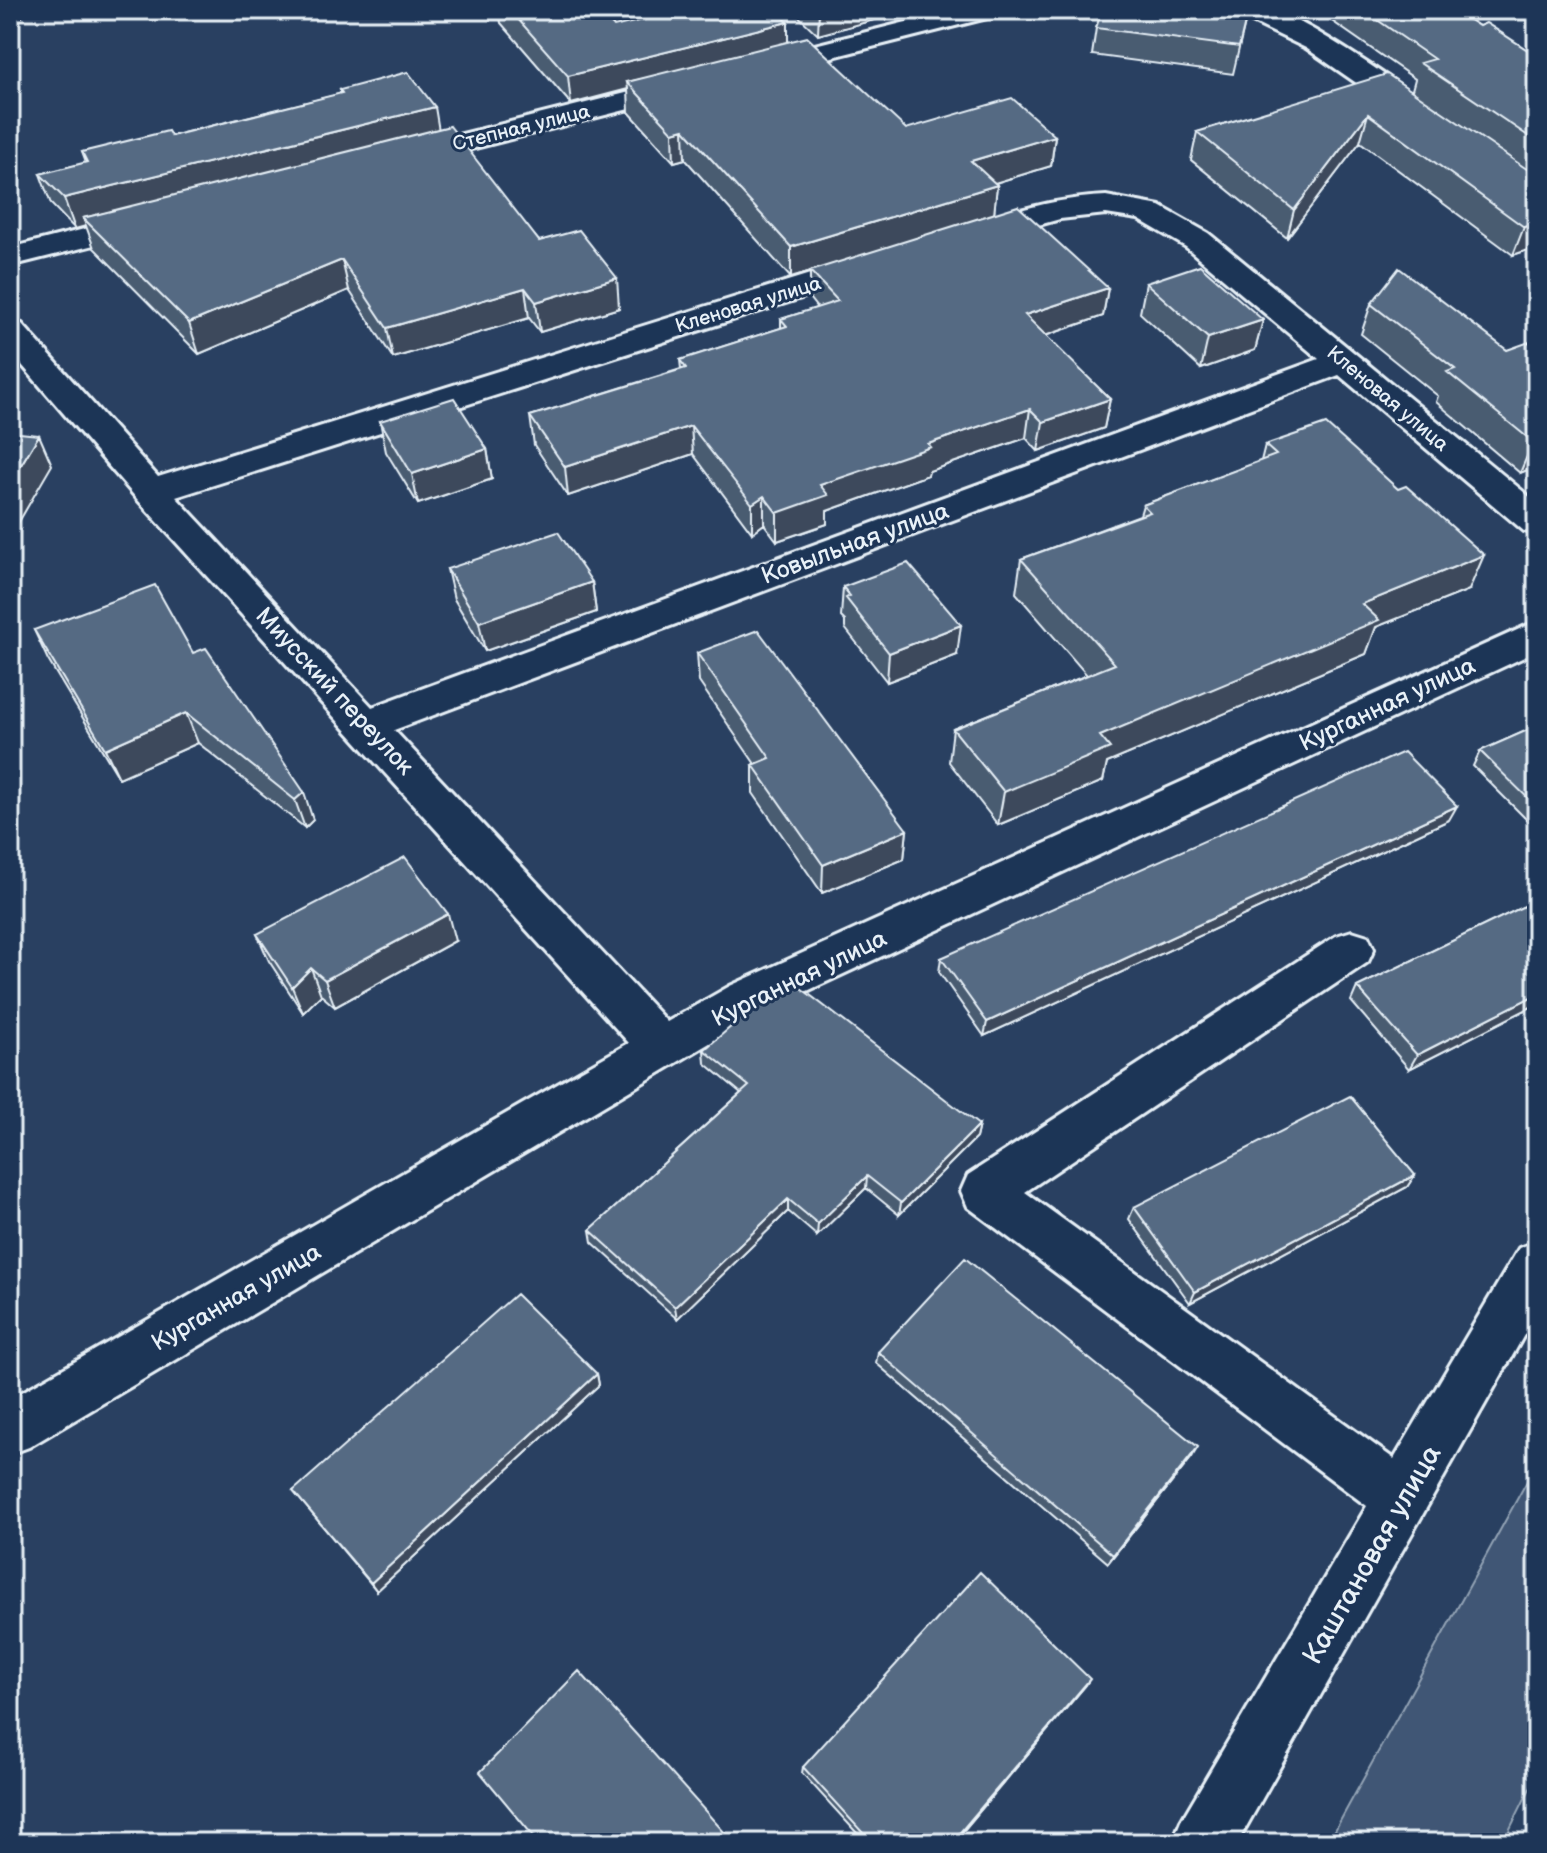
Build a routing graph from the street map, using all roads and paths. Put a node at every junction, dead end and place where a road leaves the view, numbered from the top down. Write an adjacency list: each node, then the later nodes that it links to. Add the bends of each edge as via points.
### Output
1 (986, 10): 3 (street)
2 (1249, 10): 5 (street, via 1275,19 1336,56)
3 (738, 73)
4 (707, 80): 6 (street, Степная улица)
5 (1436, 126)
6 (382, 163)
7 (180, 214): 9 (street)
8 (940, 244): 12 (street, Кленовая улица, via 1046,211 1097,205 1149,212 1197,240)
9 (10, 257)
10 (894, 258): 13 (street, Кленовая улица)
11 (10, 331): 13 (street, Миусский переулок)
12 (1344, 361): 14 (street, Кленовая улица); 16 (street, Ковыльная улица)
13 (151, 492): 16 (street, Миусский переулок)
14 (1537, 522)
15 (1537, 635): 18 (street, Курганная улица, via 746,999)
16 (366, 725): 18 (street, Миусский переулок)
17 (1352, 949): 21 (street, via 985,1191)
18 (663, 1049): 20 (street, Курганная улица)
19 (1537, 1264): 21 (street, Каштановая улица)
20 (10, 1428)
21 (1403, 1499): 22 (street, Каштановая улица)
22 (1203, 1843)

